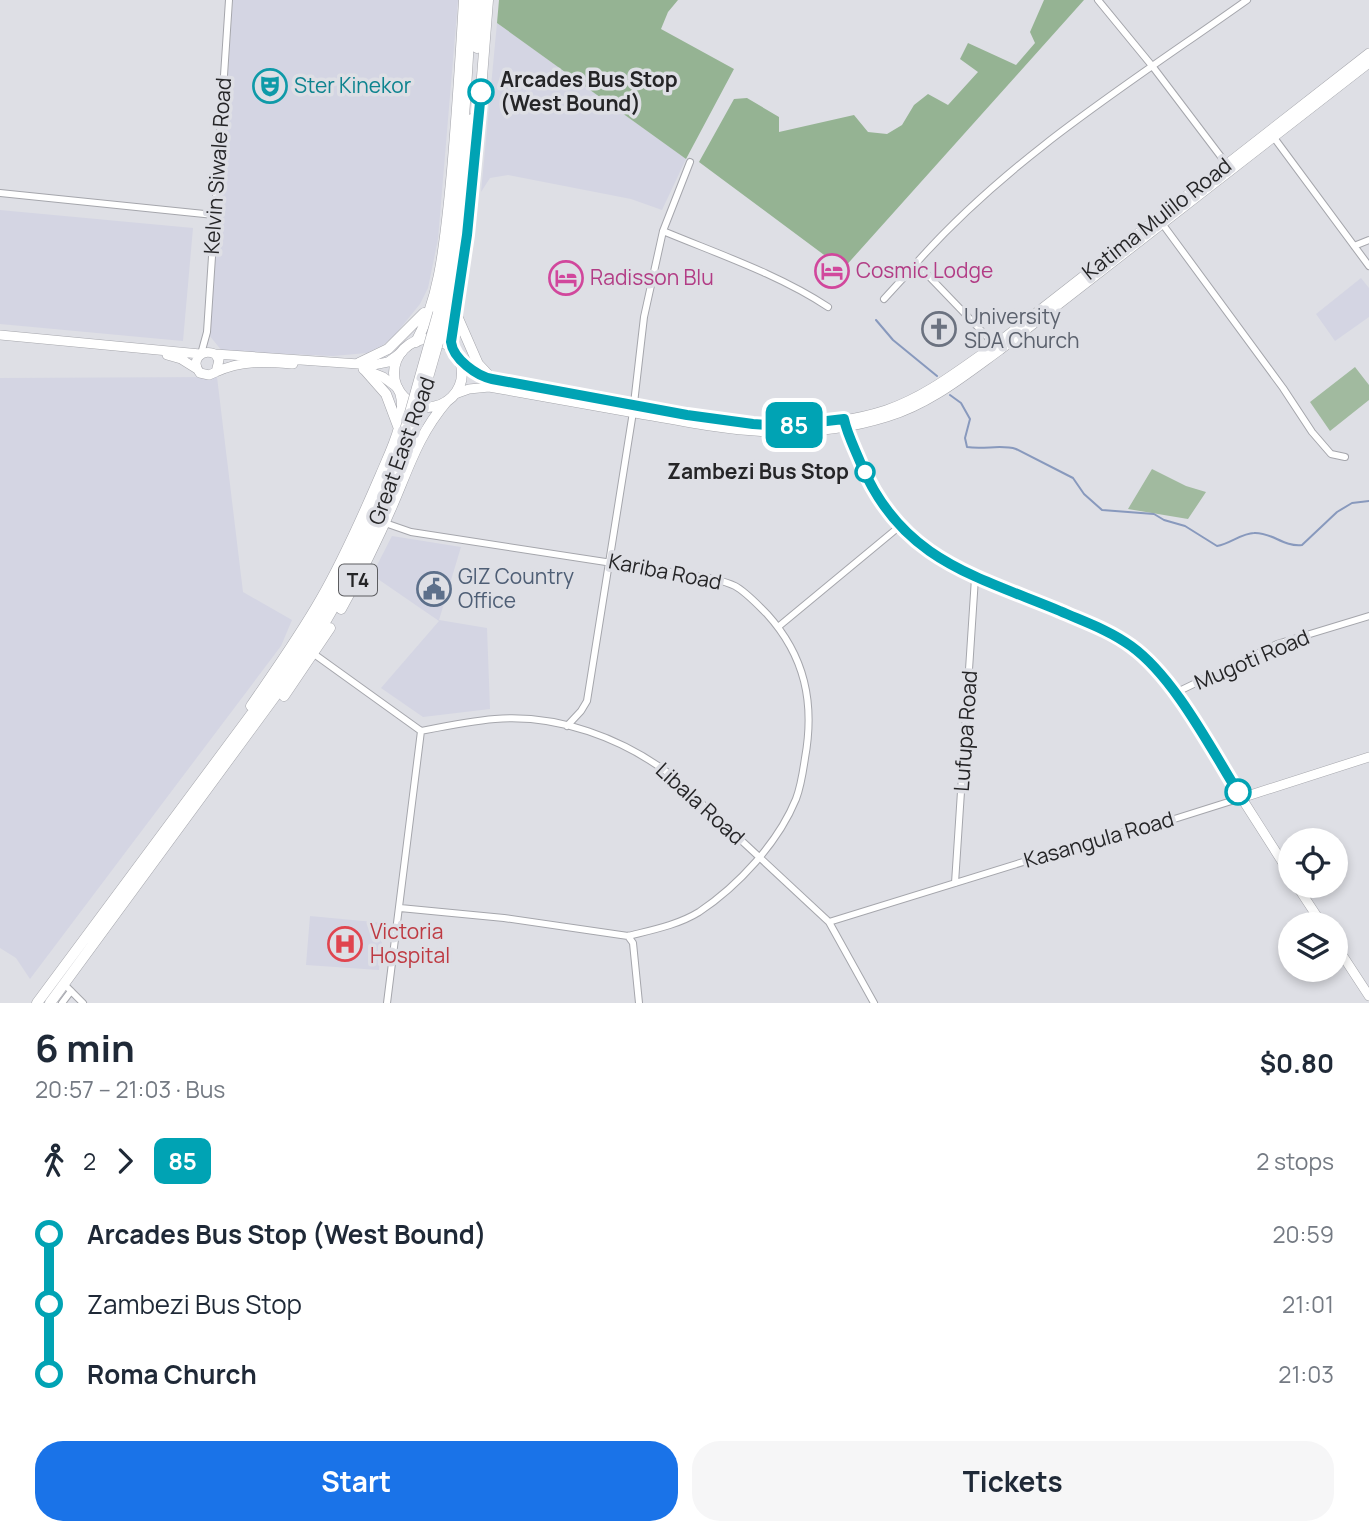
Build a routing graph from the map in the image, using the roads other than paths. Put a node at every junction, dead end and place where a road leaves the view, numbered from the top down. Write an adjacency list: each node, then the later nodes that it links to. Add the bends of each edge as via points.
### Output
1 (229, 0): 15 (street, Kelvin Siwale Road)
2 (464, 0): 24 (main road, Great East Road / T4)
3 (471, 0): 24 (main road, Great East Road / T4, via 463,137)
4 (481, 0): 24 (main road, Great East Road / T4, via 465,193)
5 (488, 0): 24 (main road, Great East Road / T4, via 475,167)
6 (1098, 0): 10 (street)
7 (1247, 0): 10 (street)
8 (1369, 54): 11 (main road, Katima Mulilo Road)
9 (1369, 63): 11 (main road, Katima Mulilo Road)
10 (1153, 67): 13 (street); 20 (street, via 1023,160 977,199)
11 (1272, 135): 13 (main road, Katima Mulilo Road); 19 (street)
12 (690, 162): 17 (street)
13 (1229, 167): 16 (main road, Katima Mulilo Road)
14 (0, 193): 15 (street)
15 (214, 215): 25 (street, Kelvin Siwale Road)
16 (1160, 222): 29 (main road, Katima Mulilo Road); 43 (street, via 1312,432 1331,454)
17 (663, 231): 23 (street); 40 (street, via 644,317)
18 (1369, 240): 19 (street)
19 (1354, 246): 21 (street)
20 (918, 263): 22 (street); 29 (street)
21 (1369, 266)
22 (884, 299)
23 (828, 307)
24 (442, 312): 27 (main road, Great East Road / T4); 31 (main road, Great East Road / T4); 34 (main road); 37 (main road); 42 (main road, Great East Road / T4, bridge)
25 (208, 332): 32 (street, Kelvin Siwale Road); 33 (street, Kelvin Siwale Road)
26 (0, 335): 28 (main road)
27 (416, 342): 30 (main road); 31 (main road, via 434,340)
28 (135, 346): 33 (main road); 35 (main road, via 181,359)
29 (998, 348): 41 (main road, Katima Mulilo Road, via 940,394 887,417)
30 (402, 352): 34 (main road, via 381,364); 38 (main road, via 395,369)
31 (455, 352): 37 (main road, Katima Mulilo Road, via 477,374); 39 (main road, via 462,373)
32 (214, 353): 33 (main road); 34 (main road); 36 (main road, via 219,360)
33 (201, 354): 35 (main road, via 196,359)
34 (361, 366): 36 (main road, via 255,361); 38 (main road); 42 (main road, via 390,401)
35 (197, 369): 36 (main road, via 205,375)
36 (216, 372)
37 (492, 379): 40 (main road, Katima Mulilo Road)
38 (399, 390): 39 (main road, via 408,401 425,407); 42 (main road, Great East Road / T4)
39 (451, 398): 40 (main road, Katima Mulilo Road, via 469,389 489,387); 44 (main road, Great East Road / T4, via 419,440)
40 (634, 408): 41 (main road, Katima Mulilo Road, via 753,432 800,433); 46 (street)
41 (844, 422): 45 (main road, via 874,491)
42 (405, 430): 54 (main road, Great East Road / T4, via 370,517 328,602)
43 (1346, 457)
44 (385, 523): 46 (street, Kariba Road, via 411,532); 50 (main road, Great East Road / T4)
45 (900, 526): 47 (main road, via 937,557); 49 (street)
46 (610, 561): 49 (street, Kariba Road, via 736,587); 52 (street, via 587,701)
47 (975, 578): 51 (main road, via 1119,638 1146,658); 59 (street, Lufupa Road)
48 (1369, 615): 51 (street, Mugoti Road, via 1277,644)
49 (778, 627): 58 (street, Kariba Road, via 806,680 809,735 795,801)
50 (314, 654): 53 (street); 54 (main road, Great East Road / T4, via 263,724)
51 (1175, 693): 56 (main road)
52 (567, 726): 53 (street, Libala Road, via 497,719); 58 (street, Libala Road, via 651,760)
53 (421, 731): 60 (street)
54 (239, 740): 64 (main road, Great East Road / T4); 66 (main road, Great East Road / T4)
55 (1369, 757): 56 (main road, Kasangula Road)
56 (1241, 798): 57 (main road); 59 (street, Kasangula Road)
57 (1278, 855)
58 (758, 857): 61 (street, Libala Road); 62 (street, Kariba Road, via 697,913)
59 (955, 883): 61 (street, Kasangula Road)
60 (400, 908): 62 (street); 70 (street)
61 (830, 922): 72 (street, Libala Road)
62 (628, 936): 71 (street, via 633,943)
63 (1348, 964): 65 (main road)
64 (68, 988): 67 (main road, Great East Road / T4); 68 (street); 69 (street)
65 (1369, 996)
66 (37, 1003)
67 (50, 1003)
68 (62, 1003)
69 (83, 1003)
70 (387, 1003)
71 (639, 1003)
72 (874, 1003)

